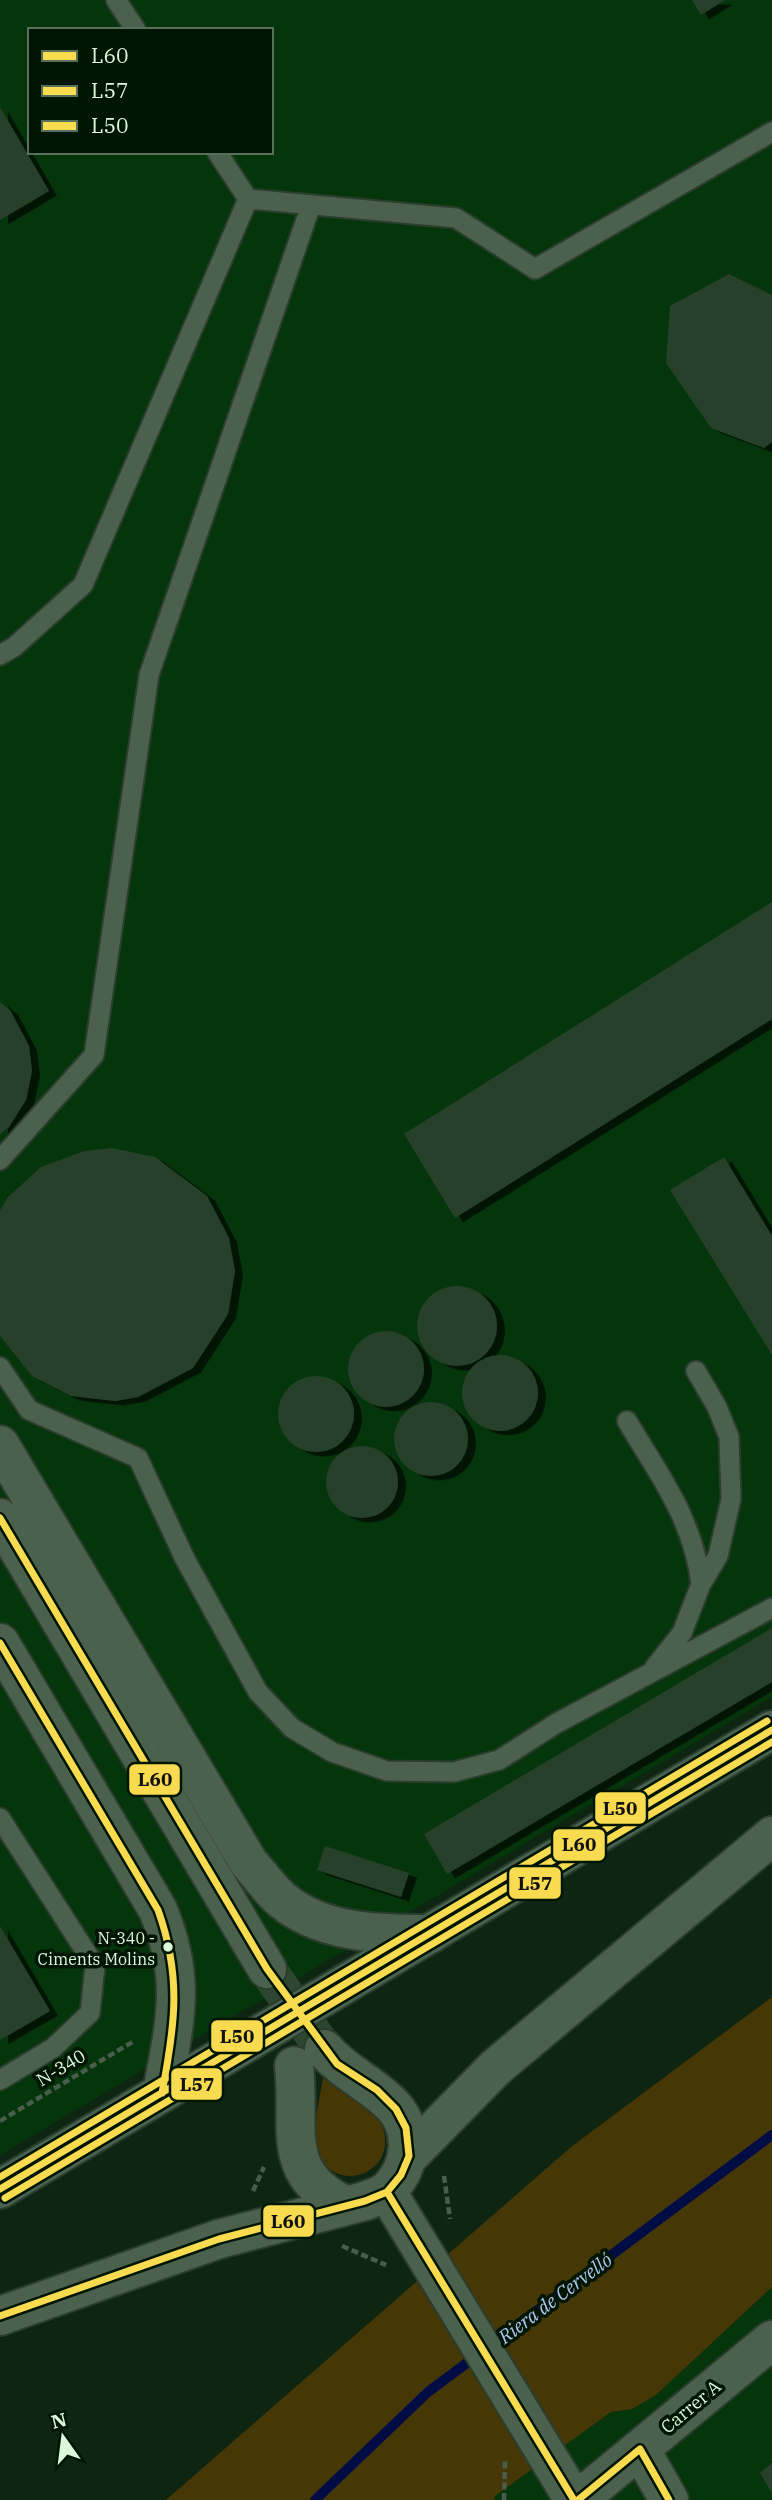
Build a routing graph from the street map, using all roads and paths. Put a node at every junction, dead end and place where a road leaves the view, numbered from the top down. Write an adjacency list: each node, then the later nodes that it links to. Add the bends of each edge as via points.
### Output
1 (116, 0): 2 (lane)
2 (135, 28)
3 (772, 132): 6 (lane, via 535,268 456,219)
4 (218, 154): 5 (lane)
5 (248, 198): 6 (lane); 7 (lane, via 83,585)
6 (311, 205): 8 (lane, via 149,674 94,1055)
7 (0, 655)
8 (0, 1160)
9 (0, 1367): 18 (lane, via 29,1410 138,1458 185,1559 257,1692 292,1728 332,1752 387,1771 454,1772 499,1760)
10 (696, 1371): 15 (lane, via 718,1407 729,1437 731,1499 718,1556)
11 (626, 1421): 15 (lane, via 682,1512 697,1551)
12 (0, 1445): 22 (street, via 249,1863 283,1901 328,1924 371,1934)
13 (0, 1518): 14 (street, via 258,1974)
14 (0, 1560)
15 (701, 1584): 18 (lane, via 681,1633)
16 (772, 1608): 18 (lane)
17 (0, 1643): 25 (street, via 158,1910 172,1943 177,2003)
18 (650, 1673)
19 (772, 1730): 22 (main road)
20 (0, 1818): 24 (lane, via 95,1966 90,2013 53,2048)
21 (772, 1836): 27 (street, via 495,2068)
22 (429, 1934): 25 (main road)
23 (137, 2040): 26 (path, N-340)
24 (0, 2080)
25 (162, 2093): 29 (main road)
26 (0, 2121)
27 (409, 2156): 30 (street); 31 (street, via 406,2128 396,2109 337,2064 309,2057 297,2092 295,2141 301,2166 313,2186)
28 (446, 2165): 32 (path, via 445,2196)
29 (0, 2189)
30 (387, 2192): 31 (street); 36 (street)
31 (345, 2205): 33 (street, via 219,2239)
32 (454, 2231)
33 (0, 2316)
34 (772, 2340): 35 (street, Carrer A)
35 (640, 2449): 36 (street, Carrer A); 37 (street)
36 (570, 2491)
37 (670, 2500)

